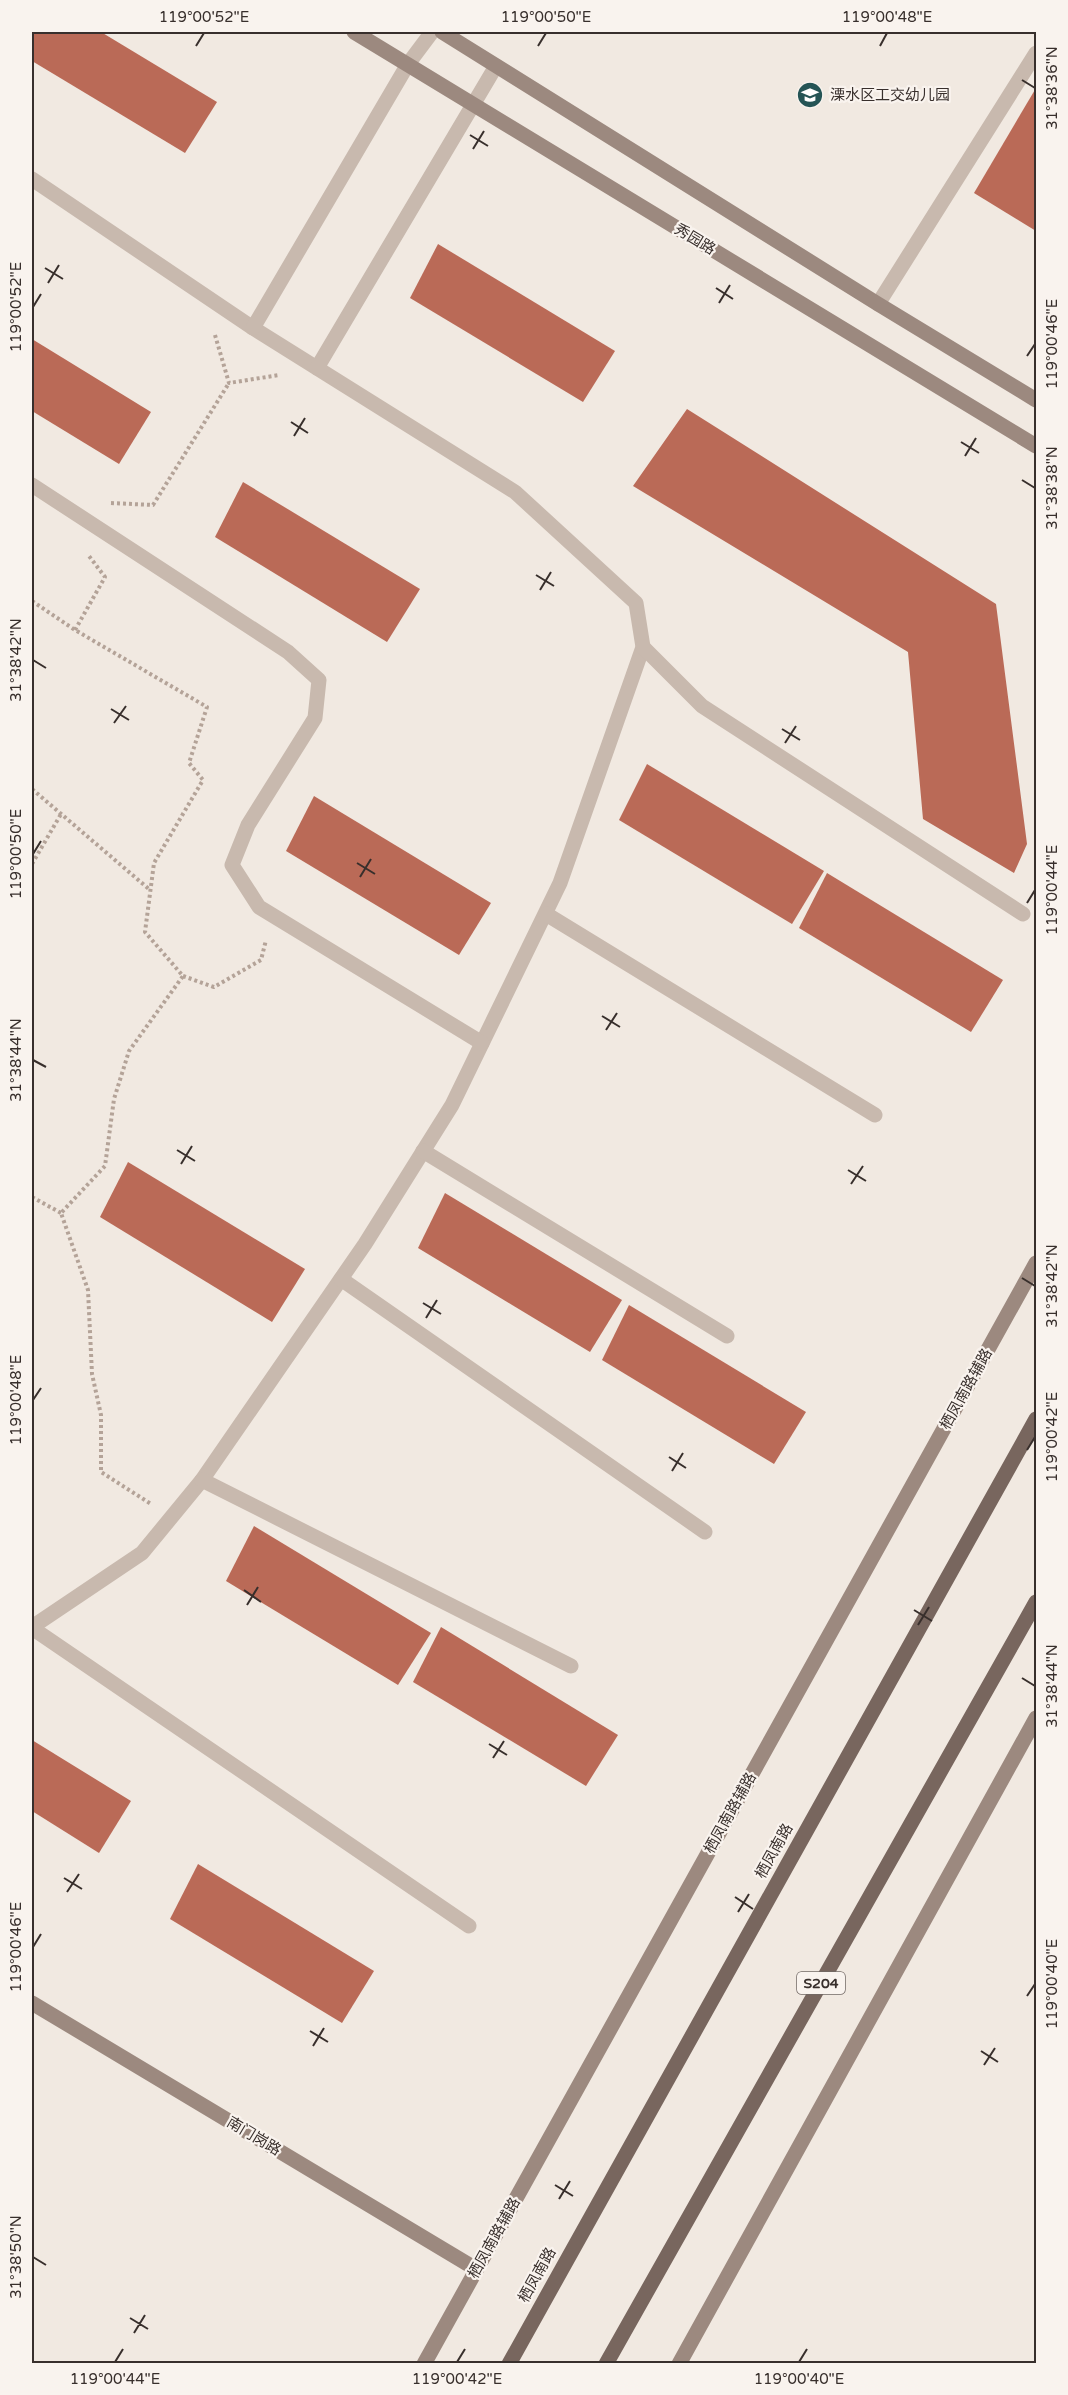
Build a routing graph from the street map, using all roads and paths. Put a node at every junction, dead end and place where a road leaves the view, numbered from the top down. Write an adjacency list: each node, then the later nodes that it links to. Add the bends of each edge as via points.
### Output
1 (354, 32): 5 (street, 秀园路)
2 (432, 32): 5 (street)
3 (442, 32): 6 (street)
4 (1036, 53): 9 (street)
5 (408, 64): 7 (street, 秀园路); 10 (street)
6 (496, 66): 7 (street); 9 (street)
7 (472, 104): 11 (street); 14 (street, 秀园路)
8 (32, 179): 10 (street)
9 (878, 304): 13 (street)
10 (253, 328): 11 (street)
11 (317, 368): 19 (street, via 515,492 636,603)
12 (229, 383): 16 (path, via 153,505 104,503)
13 (1036, 400)
14 (1036, 446)
15 (32, 485): 16 (street)
16 (90, 522): 18 (path, via 77,539 105,577); 24 (street, via 288,652 319,680 315,718 248,825 232,865 259,907)
17 (32, 601): 18 (path)
18 (75, 630): 23 (path, via 207,707 189,763 203,780 154,863)
19 (643, 647): 25 (street); 26 (street, via 702,706)
20 (32, 789): 21 (path)
21 (61, 814): 22 (path); 23 (path)
22 (32, 864)
23 (151, 891): 27 (path, via 146,932)
24 (272, 914): 27 (path, via 261,960 214,987); 28 (street)
25 (546, 914): 28 (street); 29 (street)
26 (1023, 914)
27 (183, 976): 32 (path, via 129,1052 114,1100 105,1166)
28 (482, 1044): 30 (street, via 452,1105)
29 (875, 1115)
30 (423, 1151): 34 (street); 35 (street)
31 (32, 1197): 32 (path)
32 (61, 1213): 38 (path, via 88,1290 92,1374 101,1415 101,1472)
33 (1036, 1263): 46 (street, 栖凤南路辅路)
34 (341, 1279): 37 (street); 39 (street)
35 (728, 1336)
36 (1036, 1419): 48 (main road, 栖凤南路)
37 (202, 1480): 38 (street); 42 (street)
38 (172, 1517): 41 (street, via 142,1553)
39 (705, 1532)
40 (1036, 1602): 49 (main road, S204)
41 (32, 1627): 44 (street)
42 (571, 1666)
43 (1036, 1718): 50 (street)
44 (469, 1926)
45 (32, 2003): 46 (street, 南门岗路)
46 (476, 2269): 47 (street, 栖凤南路辅路)
47 (423, 2364)
48 (508, 2364)
49 (606, 2364)
50 (679, 2364)

